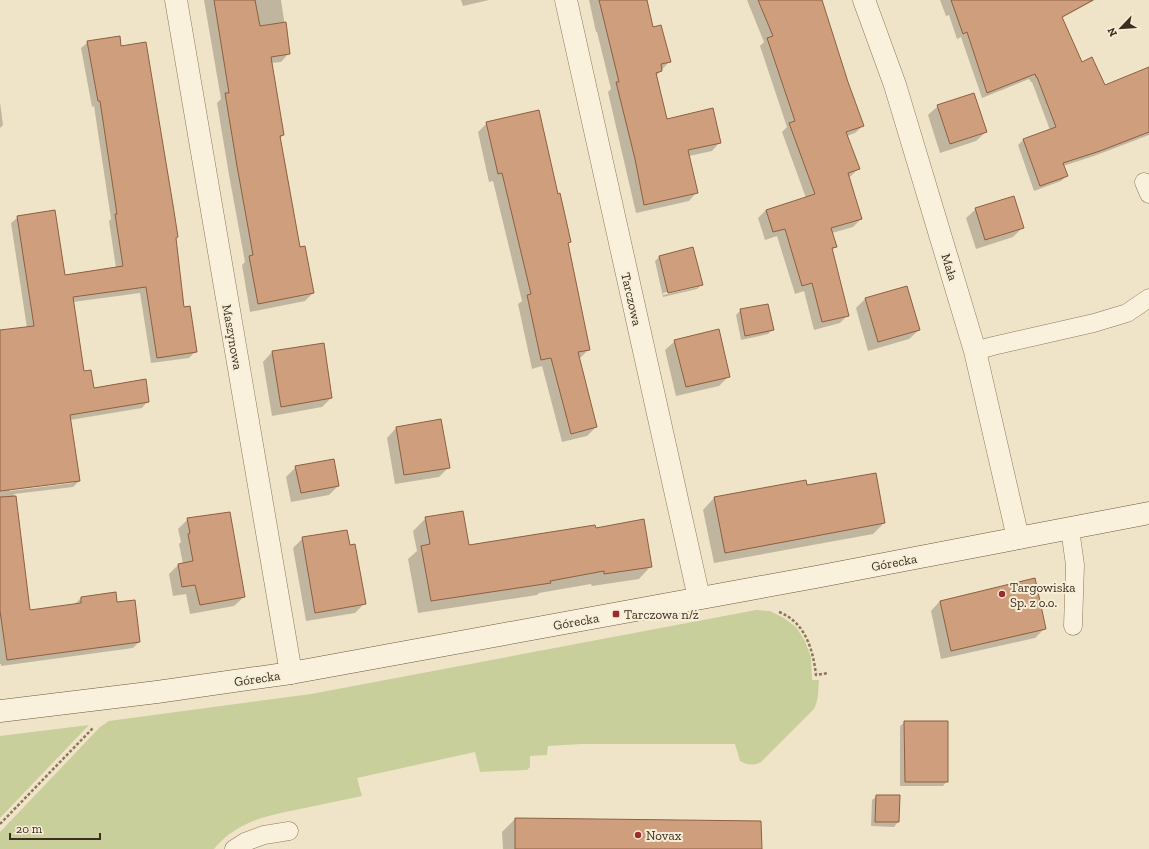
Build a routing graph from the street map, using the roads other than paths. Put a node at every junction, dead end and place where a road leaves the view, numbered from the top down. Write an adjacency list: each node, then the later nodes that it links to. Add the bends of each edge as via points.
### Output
1 (176, 0): 11 (street, Maszynowa)
2 (566, 0): 9 (street, Tarczowa)
3 (864, 0): 5 (street, Mała, via 895,85)
4 (1149, 298): 5 (lane, via 1127,313)
5 (975, 351): 8 (street, Mała)
6 (1149, 514): 7 (street, Górecka)
7 (1070, 529): 8 (street, Górecka); 10 (lane, via 1075,565)
8 (1018, 538): 9 (street, Górecka)
9 (699, 598): 11 (street, Górecka)
10 (1073, 626)
11 (291, 673): 12 (street, Górecka)
12 (0, 711)
13 (289, 831): 14 (lane, via 264,835)
14 (234, 849)

